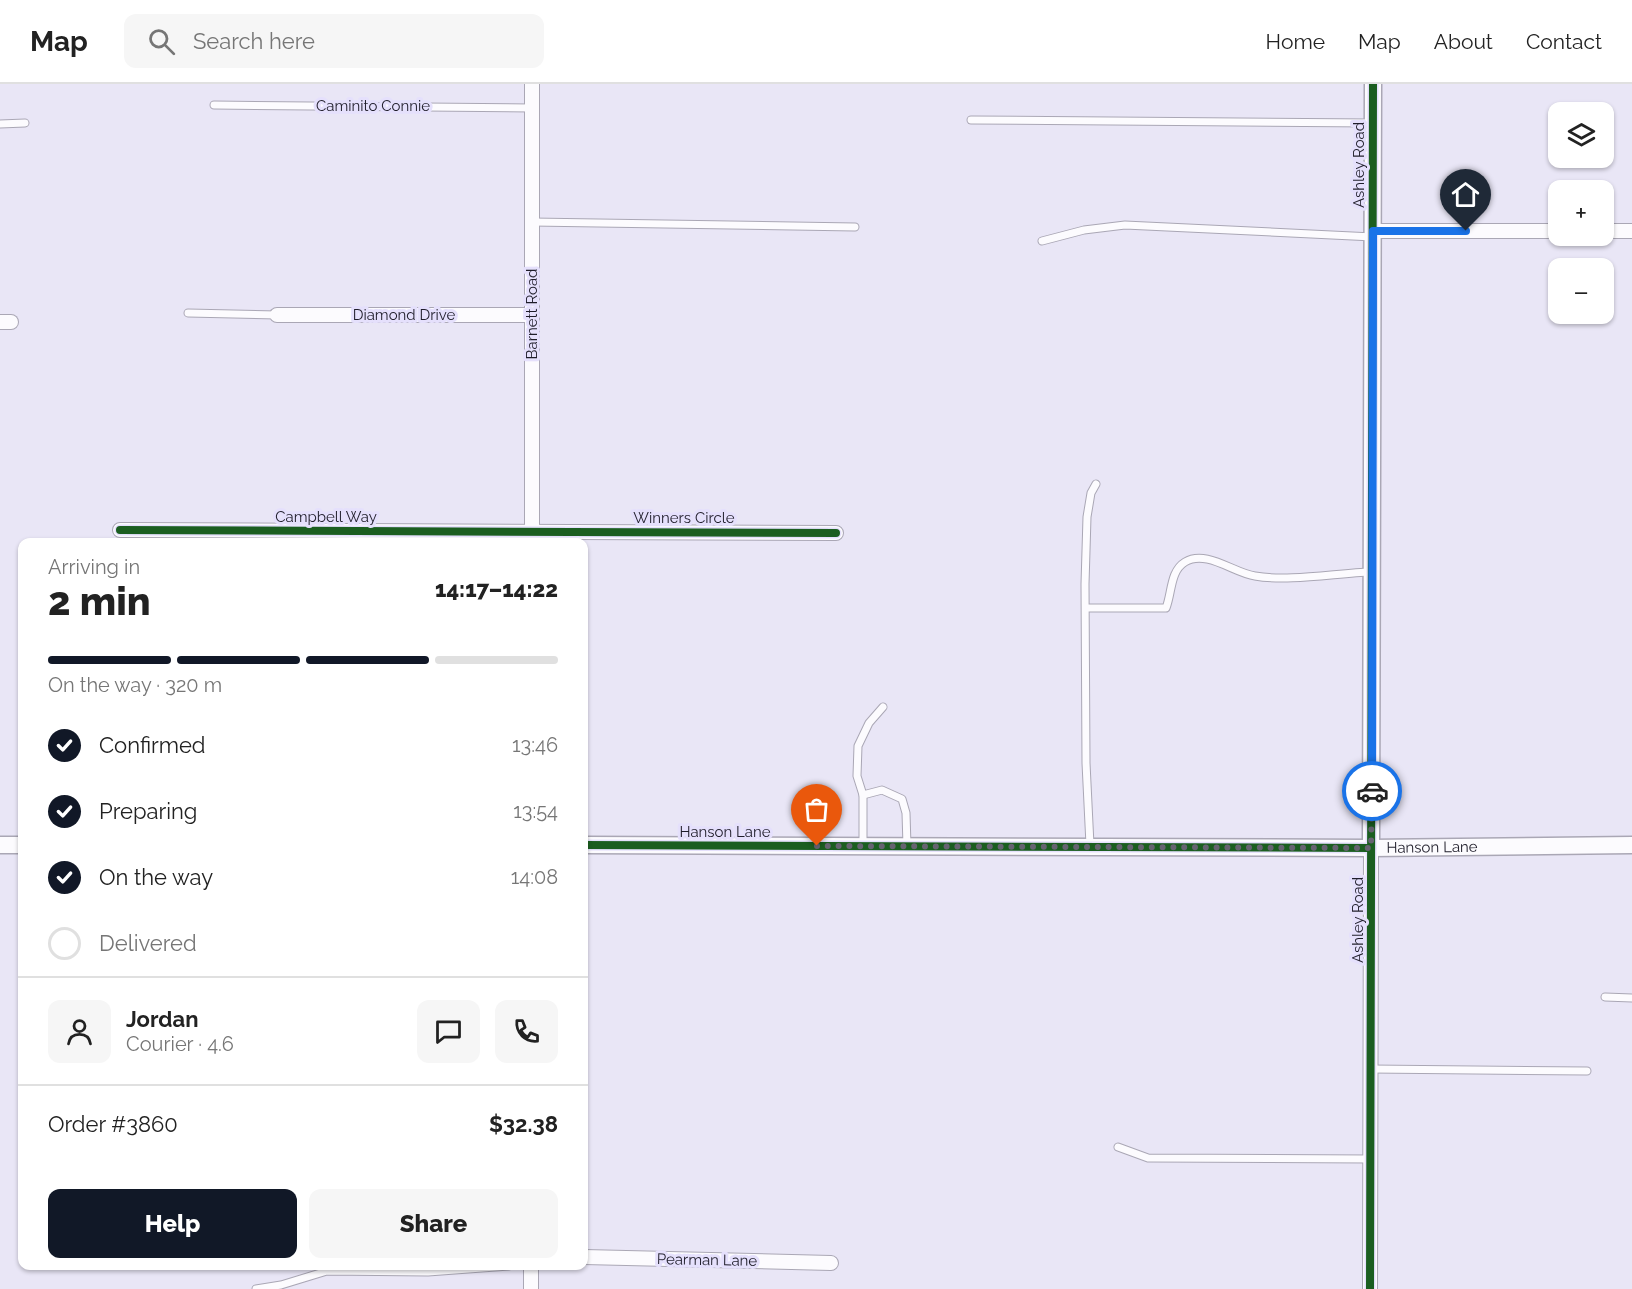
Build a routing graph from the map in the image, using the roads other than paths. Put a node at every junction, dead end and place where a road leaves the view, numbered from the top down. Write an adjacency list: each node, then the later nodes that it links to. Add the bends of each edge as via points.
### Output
1 (532, 84): 4 (street, Barnett Road)
2 (1373, 84): 7 (street, Ashley Road)
3 (214, 105): 4 (lane, Caminito Connie)
4 (532, 108): 9 (street, Barnett Road)
5 (971, 120): 7 (lane)
6 (25, 123): 8 (lane)
7 (1373, 123): 14 (street, Ashley Road)
8 (0, 124)
9 (532, 222): 10 (lane); 18 (street, Barnett Road)
10 (855, 227)
11 (1548, 231): 14 (street)
12 (1614, 231): 13 (street)
13 (1632, 231)
14 (1373, 234): 15 (lane, via 1125,225); 23 (street, Ashley Road)
15 (1042, 241)
16 (188, 313): 17 (lane)
17 (277, 315): 18 (street, Diamond Drive)
18 (532, 315): 22 (street, Barnett Road)
19 (1096, 484): 24 (lane, via 1087,517)
20 (120, 530): 22 (street, Campbell Way)
21 (836, 532): 22 (street, Winners Circle)
22 (532, 537)
23 (1372, 572): 24 (lane, via 1253,576 1212,561 1191,559 1174,573 1166,608); 34 (street, Ashley Road)
24 (1087, 608): 33 (lane)
25 (884, 706): 26 (lane, via 869,723 858,746 856,776)
26 (863, 795): 31 (lane); 32 (lane, via 882,790 902,799)
27 (0, 845): 28 (street)
28 (18, 845)
29 (588, 845): 31 (street, Hanson Lane)
30 (1632, 845): 34 (street, Hanson Lane)
31 (863, 846): 32 (street, Hanson Lane)
32 (907, 846): 33 (street, Hanson Lane)
33 (1090, 847): 34 (street, Hanson Lane)
34 (1371, 848): 37 (street, Ashley Road)
35 (1605, 997): 36 (lane)
36 (1632, 998)
37 (1370, 1069): 38 (lane); 40 (street, Ashley Road)
38 (1587, 1071)
39 (1118, 1147): 40 (lane, via 1148,1158)
40 (1370, 1159): 47 (street, Ashley Road)
41 (588, 1257): 42 (street, Pearman Lane)
42 (831, 1263)
43 (455, 1270): 45 (lane, via 327,1271)
44 (531, 1270): 46 (street)
45 (256, 1289)
46 (531, 1289)
47 (1370, 1289)

